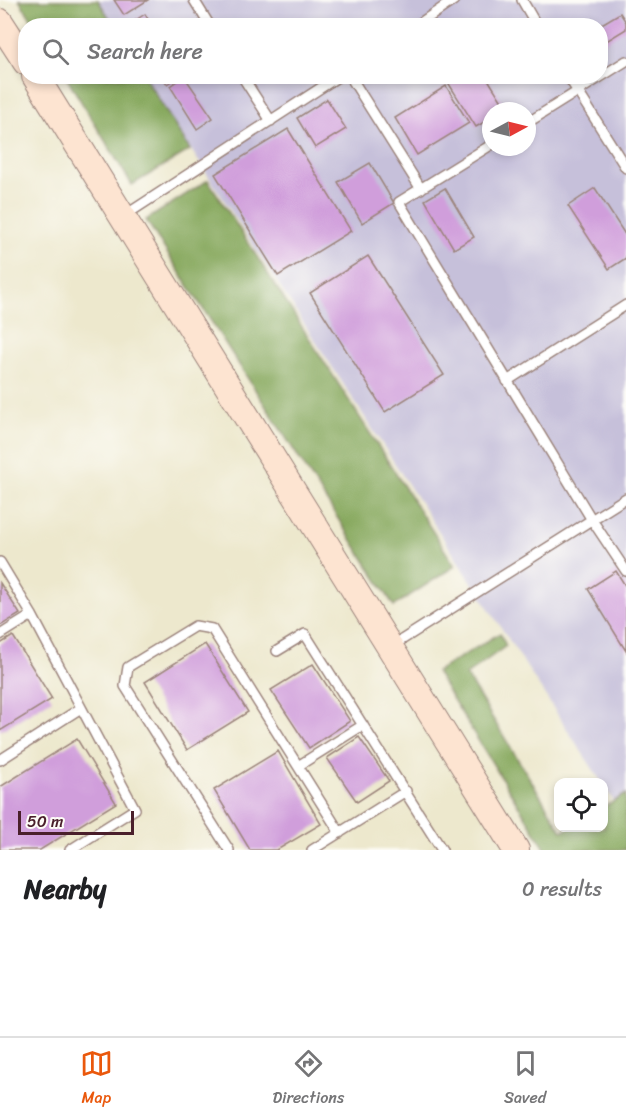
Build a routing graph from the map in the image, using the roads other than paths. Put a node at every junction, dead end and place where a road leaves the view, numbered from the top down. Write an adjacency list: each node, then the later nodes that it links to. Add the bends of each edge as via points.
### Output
1 (194, 0): 4 (lane)
2 (454, 0): 5 (lane)
3 (522, 0): 6 (lane)
4 (205, 18)
5 (428, 18)
6 (532, 18)
7 (0, 22): 8 (street)
8 (18, 50)
9 (626, 61): 10 (lane)
10 (608, 73)
11 (40, 84): 23 (street)
12 (248, 84): 19 (lane)
13 (327, 84): 19 (lane)
14 (355, 84): 22 (lane)
15 (573, 84): 17 (lane)
16 (590, 84): 17 (lane)
17 (578, 92): 18 (lane); 21 (lane)
18 (536, 118)
19 (271, 121): 23 (lane)
20 (482, 152): 22 (lane)
21 (626, 168)
22 (421, 189): 25 (lane, via 399,202)
23 (123, 216): 32 (street)
24 (626, 305): 25 (lane)
25 (507, 381): 27 (lane)
26 (626, 498): 27 (lane)
27 (592, 520): 29 (lane); 32 (lane)
28 (0, 562): 30 (lane)
29 (626, 571)
30 (32, 615): 31 (lane); 34 (lane)
31 (0, 635)
32 (390, 647): 44 (street)
33 (277, 651): 35 (lane, via 305,634)
34 (81, 708): 36 (lane); 40 (lane, via 135,809)
35 (363, 725): 37 (lane); 38 (lane)
36 (0, 760)
37 (298, 766): 39 (lane); 41 (lane, via 212,629 195,626 128,667 125,686)
38 (406, 791): 39 (lane); 43 (lane)
39 (340, 833): 42 (lane)
40 (70, 850)
41 (229, 850)
42 (312, 850)
43 (441, 850)
44 (516, 850)

